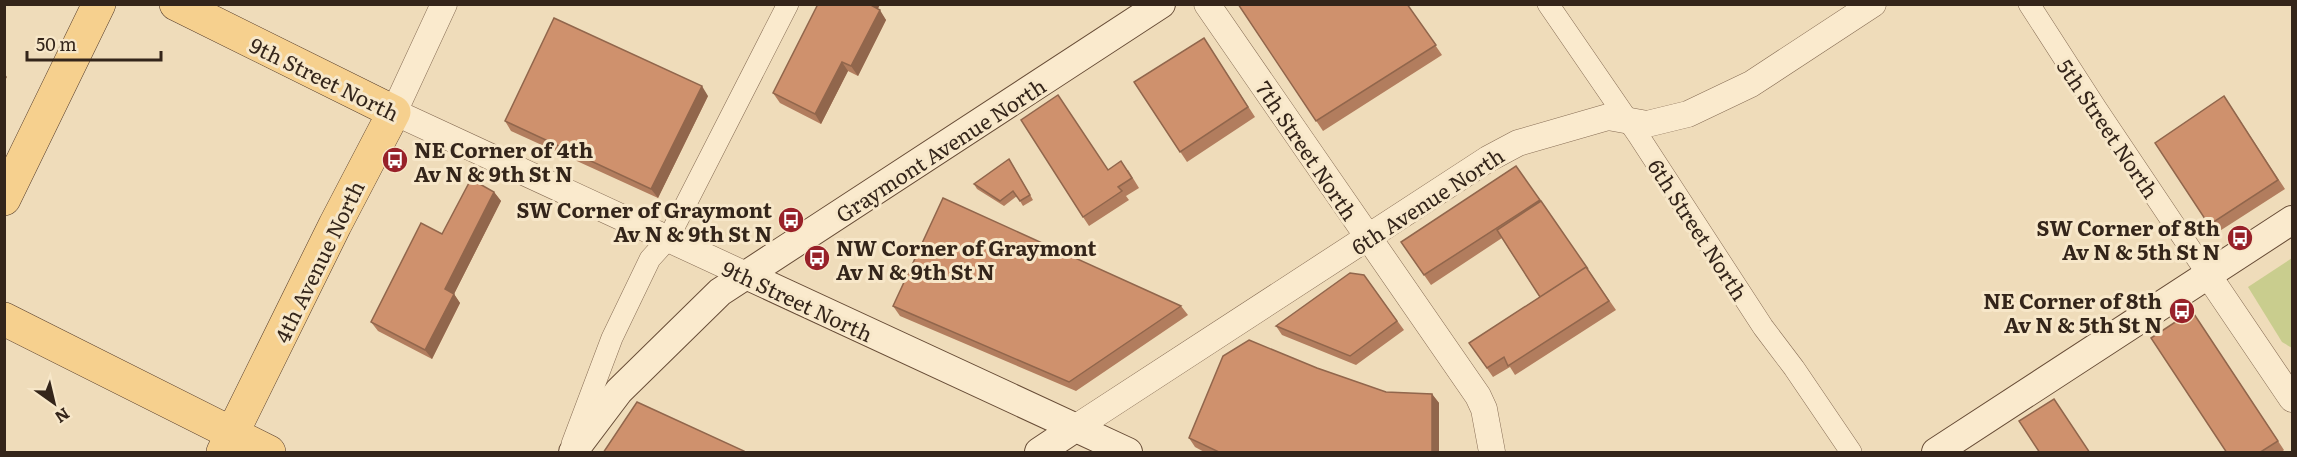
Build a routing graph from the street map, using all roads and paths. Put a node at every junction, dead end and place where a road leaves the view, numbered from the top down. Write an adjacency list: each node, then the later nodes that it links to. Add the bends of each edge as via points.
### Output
1 (99, 4): 12 (main road)
2 (176, 4): 10 (main road, 9th Street North)
3 (444, 4): 10 (street, 4th Avenue North)
4 (788, 4): 15 (street)
5 (1161, 4): 16 (main road, Graymont Avenue North)
6 (1208, 4): 14 (street, 7th Street North)
7 (1548, 4): 11 (street, 6th Street North)
8 (1873, 4): 11 (street, 6th Avenue North, via 1751,84 1688,114 1647,124)
9 (2029, 4): 17 (street, 5th Street North)
10 (394, 112): 15 (street, 9th Street North); 21 (main road, 4th Avenue North)
11 (1628, 120): 14 (street, 6th Avenue North, via 1608,117 1518,143); 28 (street, 6th Street North, via 1763,327)
12 (4, 199)
13 (2292, 220): 17 (main road)
14 (1368, 238): 20 (street, 6th Avenue North); 27 (street, 7th Street North, via 1478,396)
15 (668, 239): 16 (street, 9th Street North); 23 (street, via 650,259 612,338)
16 (746, 275): 20 (main road, 9th Street North); 24 (main road, Graymont Avenue North, via 720,292 619,391)
17 (2208, 275): 19 (street, 5th Street North); 29 (main road)
18 (4, 319): 21 (main road)
19 (2292, 399)
20 (1075, 428): 25 (main road, 6th Avenue North); 26 (main road, 9th Street North)
21 (228, 444): 22 (main road)
22 (269, 453)
23 (568, 453)
24 (573, 453)
25 (1039, 453)
26 (1128, 453)
27 (1492, 453)
28 (1851, 453)
29 (1936, 453)

